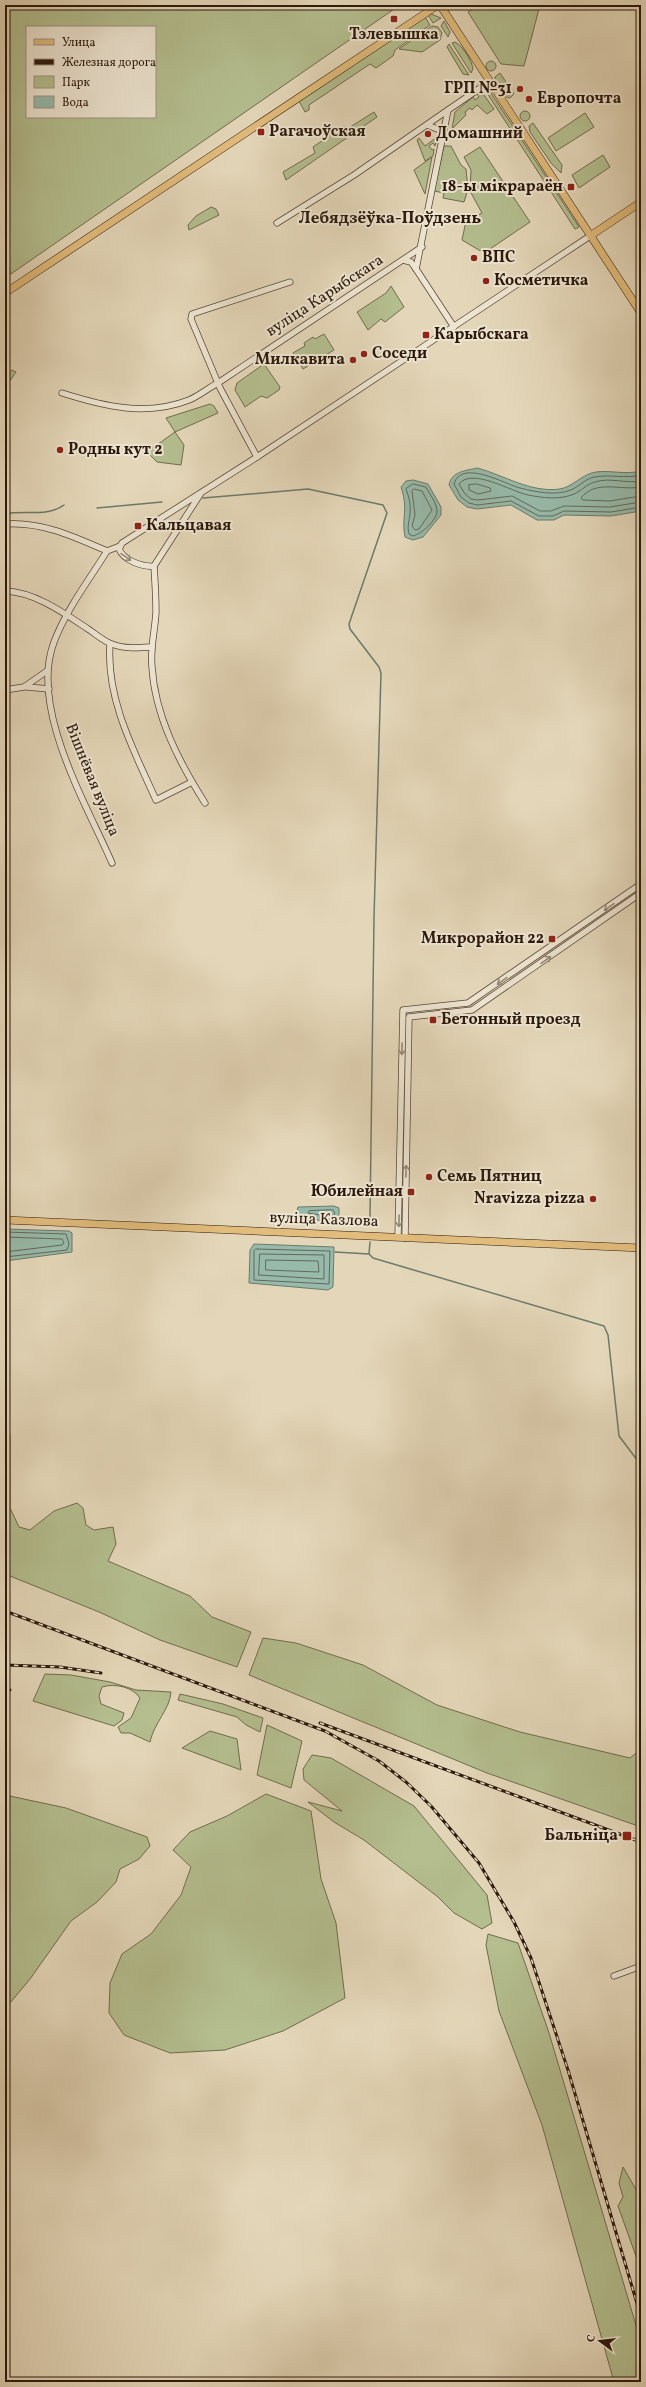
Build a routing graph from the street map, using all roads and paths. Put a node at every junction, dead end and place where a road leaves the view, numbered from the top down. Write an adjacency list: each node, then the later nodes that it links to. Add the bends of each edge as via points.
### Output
1 (439, 5): 2 (main road); 16 (main road)
2 (489, 82): 3 (street); 8 (main road)
3 (448, 110): 4 (street); 5 (street)
4 (427, 126): 5 (street); 7 (street)
5 (445, 132): 9 (street, via 438,155)
6 (641, 202): 8 (main road)
7 (277, 223)
8 (590, 236): 17 (main road); 18 (street)
9 (422, 247): 10 (street, вуліца Карыбскага); 12 (street)
10 (412, 255): 11 (street, вуліца Карыбскага); 12 (street, via 418,255); 13 (street)
11 (403, 260): 13 (street); 19 (street, вуліца Карыбскага)
12 (419, 260): 13 (street, via 416,264); 14 (street)
13 (411, 262): 14 (street)
14 (416, 269): 18 (street)
15 (290, 282): 19 (street, via 192,314 191,319)
16 (5, 293)
17 (641, 313)
18 (454, 326): 21 (street)
19 (218, 383): 20 (street, вуліца Карыбскага, via 188,400 147,409 100,405); 21 (street)
20 (62, 393)
21 (257, 457): 22 (street)
22 (201, 493): 24 (street); 26 (street, via 160,561)
23 (5, 524): 25 (street, via 32,525 65,533)
24 (120, 546): 25 (street); 26 (street, one-way to 26, via 121,554 126,558 143,566)
25 (108, 551): 28 (street, Вішнёвая вуліца)
26 (154, 566): 30 (street, via 156,613)
27 (5, 591): 28 (street, via 28,596)
28 (67, 615): 29 (street); 31 (street, Вішнёвая вуліца, via 54,642)
29 (110, 644): 30 (street, via 121,647); 35 (street, via 109,659 123,727 156,800)
30 (151, 647): 35 (street, via 152,668 172,748)
31 (47, 671): 32 (street); 33 (street, Вішнёвая вуліца)
32 (24, 687): 33 (street); 34 (street)
33 (49, 689): 37 (street, Вішнёвая вуліца, via 55,729 68,765)
34 (5, 690)
35 (192, 782): 36 (street)
36 (205, 803)
37 (112, 863)
38 (641, 884): 41 (street, one-way to 41, via 468,1003 403,1010)
39 (641, 893): 41 (street, one-way to 39, via 409,1017 472,1010)
40 (5, 1220): 41 (main road, вуліца Казлова)
41 (402, 1238): 42 (main road, вуліца Казлова)
42 (641, 1248)
43 (641, 1966): 44 (street)
44 (614, 1976)

